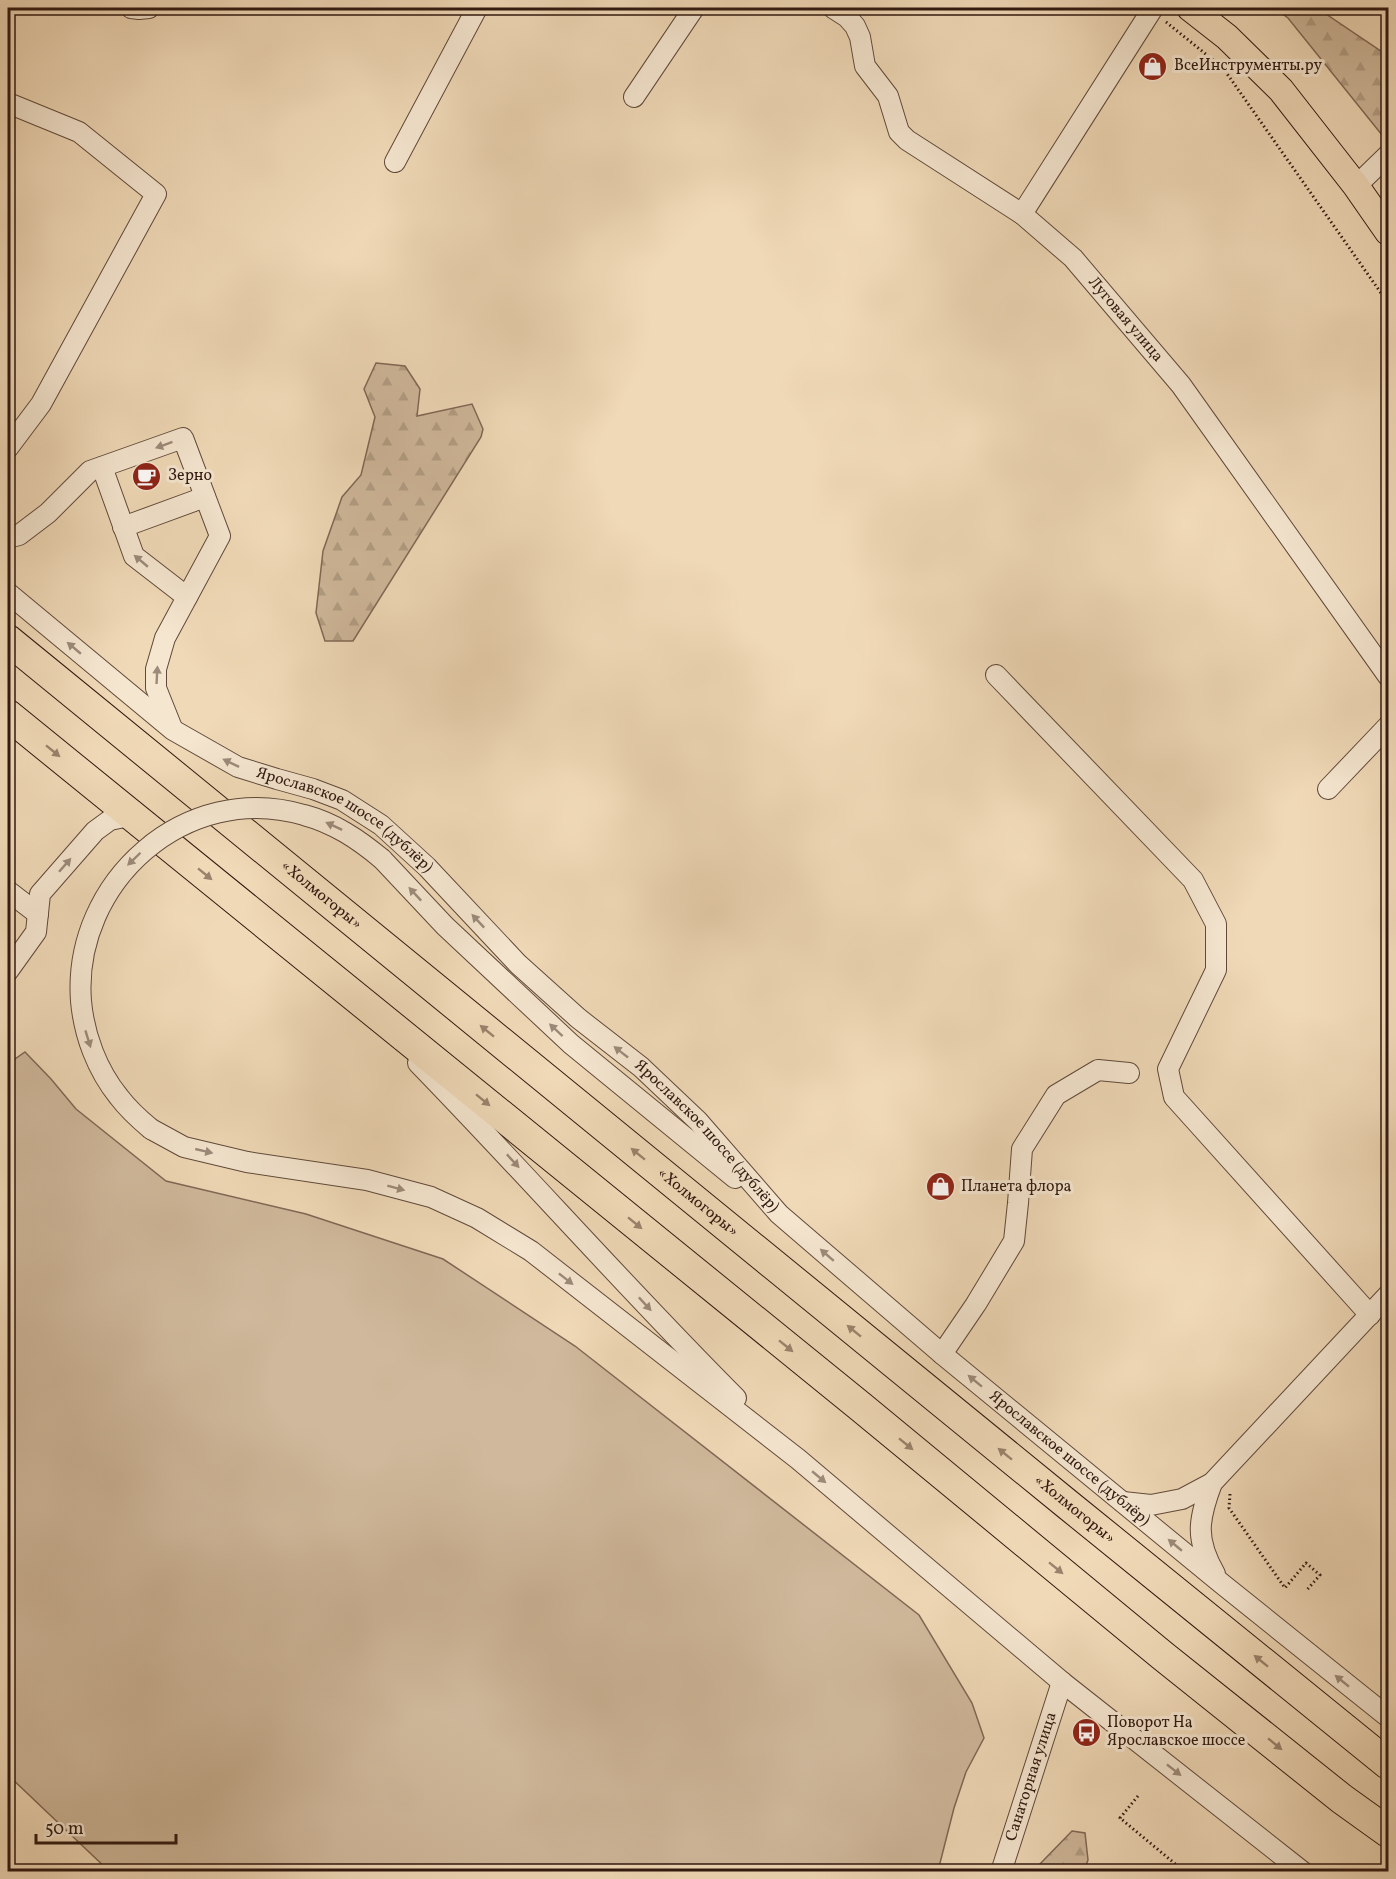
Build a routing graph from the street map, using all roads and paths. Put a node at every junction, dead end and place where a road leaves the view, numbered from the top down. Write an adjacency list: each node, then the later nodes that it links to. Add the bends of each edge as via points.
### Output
1 (131, 8): 2 (street)
2 (149, 8)
3 (477, 8): 11 (street)
4 (694, 8): 8 (street)
5 (833, 8): 13 (street, Луговая улица, via 855,26 865,66 888,96 899,132)
6 (1190, 8): 12 (main road, via 1227,37 1281,90)
7 (1153, 9): 13 (street); 15 (path, via 1223,68)
8 (634, 97)
9 (8, 103): 16 (street, via 79,132 156,194 41,404)
10 (1389, 155): 12 (street)
11 (394, 162)
12 (1356, 186): 14 (main road)
13 (1022, 214): 25 (street, Луговая улица, via 1073,258 1181,385)
14 (1389, 232)
15 (1389, 303)
16 (10, 439)
17 (102, 467): 18 (street, one-way to 17, via 183,438); 19 (street); 20 (street, via 90,471 48,513 19,535)
18 (205, 497): 19 (street); 22 (street, via 220,536)
19 (123, 527): 22 (street, one-way to 19, via 134,556)
20 (8, 538)
21 (8, 593): 28 (street, Ярославское шоссе (дублёр), one-way to 21)
22 (187, 597): 28 (street, one-way to 22, via 156,688 156,669 165,638)
23 (8, 640): 47 (highway, «Холмогоры», one-way to 23)
24 (996, 675): 38 (street, via 1193,880 1216,924 1216,969 1168,1070 1174,1097)
25 (1389, 675)
26 (8, 715): 30 (highway, one-way to 30)
27 (1389, 726): 29 (street)
28 (173, 730): 36 (street, Ярославское шоссе (дублёр), one-way to 28, via 698,1121 641,1067 518,964 427,867 381,825 342,800 238,767)
29 (1328, 789)
30 (141, 822): 32 (street, one-way to 30, via 40,894 95,831 110,820 124,817); 34 (highway, one-way to 34)
31 (8, 891): 32 (street)
32 (38, 914): 33 (street, via 36,932)
33 (8, 971)
34 (340, 984): 40 (street, one-way to 40, via 502,1149 681,1343); 49 (highway, one-way to 49, via 1163,1656)
35 (1129, 1073): 39 (street, via 1098,1070 1056,1095 1022,1149 1014,1241)
36 (779, 1214): 39 (street, Ярославское шоссе (дублёр), one-way to 36); 40 (street, one-way to 40, bridge, via 571,1044 445,926 382,859 355,837 324,821 256,808 210,815 188,823 148,846 123,871 93,920 81,965 86,1034 105,1077 126,1105 151,1128 184,1146 247,1162 367,1180 431,1197 477,1218 531,1251)
37 (1389, 1295): 38 (street)
38 (1370, 1315): 41 (street)
39 (942, 1354): 42 (street, Ярославское шоссе (дублёр), one-way to 39)
40 (798, 1460): 45 (street, one-way to 45)
41 (1221, 1484): 42 (street, via 1182,1499 1151,1505); 43 (street, via 1203,1508 1200,1533 1204,1555); 44 (path, via 1228,1508 1285,1588 1306,1563 1320,1575)
42 (1123, 1502): 43 (street, Ярославское шоссе (дублёр), one-way to 42)
43 (1221, 1583): 46 (street, Ярославское шоссе (дублёр), one-way to 43)
44 (1306, 1591)
45 (1062, 1682): 50 (street, Санаторная улица); 52 (street, one-way to 52)
46 (1389, 1717)
47 (1389, 1764)
48 (1138, 1796): 51 (path, via 1120,1818)
49 (1389, 1832)
50 (1000, 1872)
51 (1185, 1872)
52 (1303, 1872)

